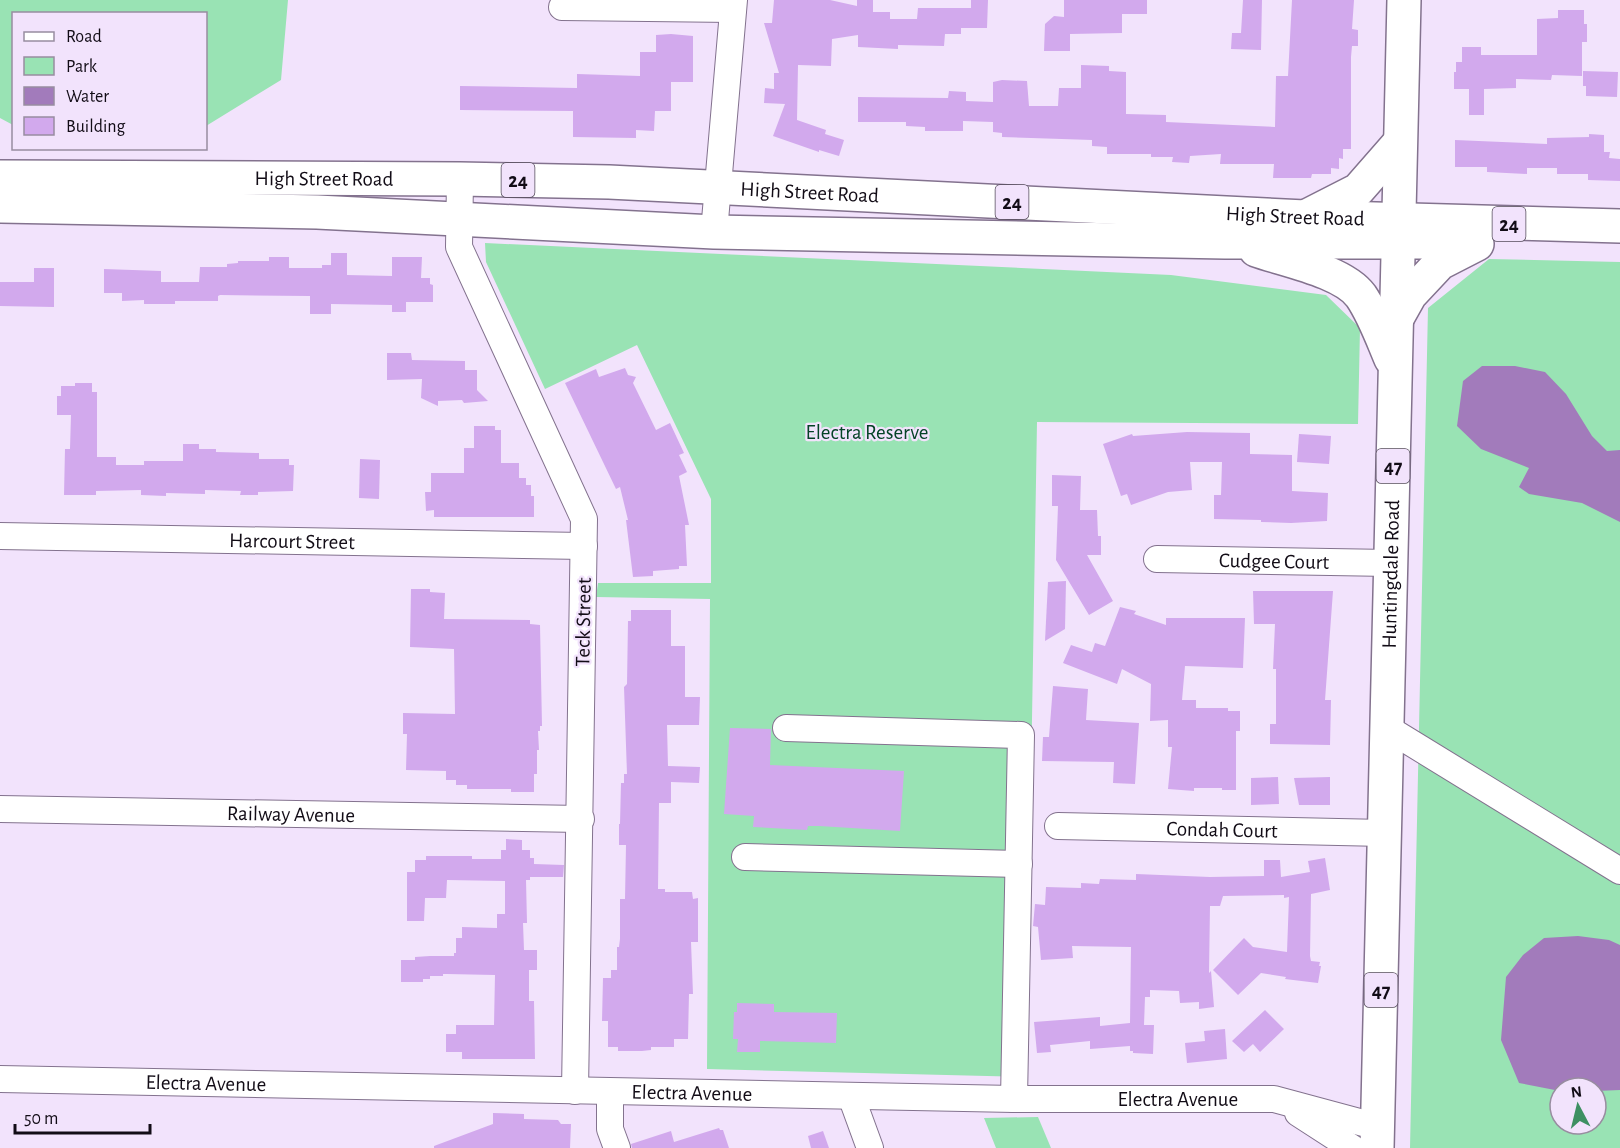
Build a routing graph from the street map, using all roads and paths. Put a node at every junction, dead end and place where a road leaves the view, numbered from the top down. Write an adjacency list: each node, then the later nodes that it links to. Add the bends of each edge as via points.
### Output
1 (1404, 0): 4 (main road, Huntingdale Road / 47)
2 (733, 4): 3 (street); 7 (street)
3 (562, 7)
4 (1400, 142): 9 (main road, via 1358,190); 12 (main road, Huntingdale Road / 47)
5 (0, 177): 6 (main road, High Street Road / 24)
6 (460, 179): 7 (main road, High Street Road / 24); 10 (street, Teck Street)
7 (718, 186): 9 (main road, High Street Road / 24); 13 (street)
8 (0, 206): 10 (main road, High Street Road / 24, via 317,212)
9 (1305, 217): 12 (main road, High Street Road / 24)
10 (458, 220): 13 (main road, High Street Road / 24); 20 (street, Teck Street, via 459,247 584,519)
11 (1620, 226): 12 (main road, High Street Road / 24)
12 (1398, 231): 14 (main road, High Street Road / 24); 15 (main road, High Street Road / 24); 17 (main road, Huntingdale Road / 47)
13 (714, 232): 14 (main road, High Street Road / 24)
14 (1225, 242): 18 (main road, via 1345,282 1360,295)
15 (1481, 242): 16 (main road, High Street Road / 24); 17 (main road, via 1440,263 1410,295)
16 (1620, 245)
17 (1396, 320): 18 (main road, Huntingdale Road / 47)
18 (1395, 369): 22 (main road, Huntingdale Road / 47)
19 (0, 536): 20 (street, Harcourt Street)
20 (584, 546): 26 (street, Teck Street)
21 (1157, 559): 22 (street, Cudgee Court)
22 (1390, 563): 23 (main road, Huntingdale Road / 47)
23 (1387, 728): 28 (main road, Huntingdale Road / 47); 31 (street)
24 (786, 729): 30 (street, via 1021,735)
25 (0, 808): 26 (street, Railway Avenue)
26 (581, 819): 33 (street, Teck Street)
27 (1058, 826): 28 (street, Condah Court)
28 (1384, 833): 38 (main road, Huntingdale Road / 47)
29 (745, 857): 30 (street)
30 (1019, 864): 36 (street)
31 (1620, 871)
32 (0, 1079): 33 (street, Electra Avenue)
33 (575, 1091): 34 (street, Electra Avenue)
34 (610, 1092): 35 (street, Electra Avenue); 39 (street, via 610,1129)
35 (851, 1096): 36 (street, Electra Avenue); 40 (street)
36 (1014, 1099): 37 (street, Electra Avenue)
37 (1274, 1099): 38 (street, Electra Avenue); 41 (street)
38 (1377, 1137)
39 (617, 1148)
40 (870, 1148)
41 (1352, 1148)

